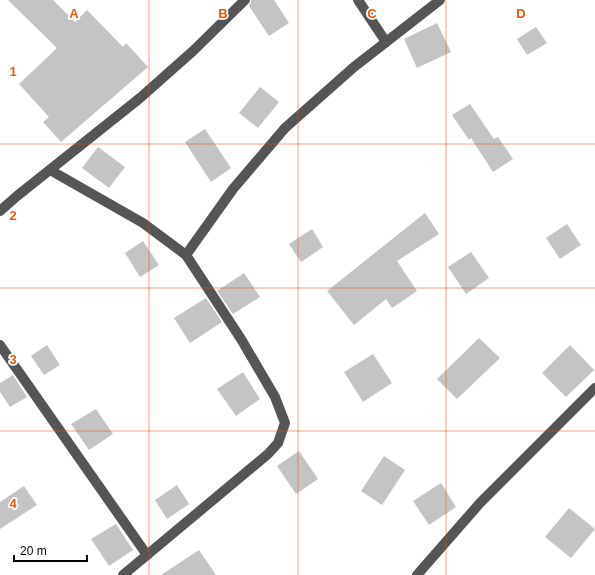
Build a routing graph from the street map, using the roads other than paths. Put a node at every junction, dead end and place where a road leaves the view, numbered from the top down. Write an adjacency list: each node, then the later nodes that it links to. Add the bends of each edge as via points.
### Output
1 (245, 0): 5 (street, via 140,98)
2 (358, 0): 4 (street)
3 (440, 0): 4 (street)
4 (386, 42): 7 (street, via 285,128 233,189)
5 (50, 170): 6 (street); 7 (street, via 143,223)
6 (0, 211)
7 (186, 255): 10 (street, via 272,390 285,423 278,444 268,454)
8 (0, 345): 10 (street)
9 (595, 388): 12 (street, via 480,503)
10 (147, 555): 11 (street)
11 (123, 575)
12 (417, 575)

